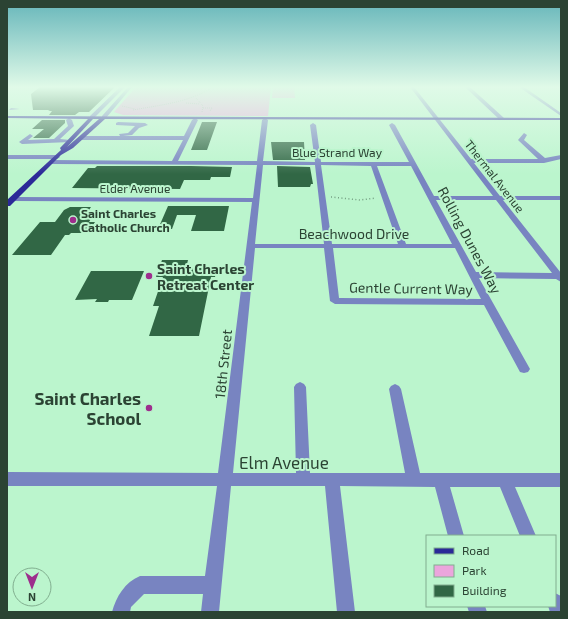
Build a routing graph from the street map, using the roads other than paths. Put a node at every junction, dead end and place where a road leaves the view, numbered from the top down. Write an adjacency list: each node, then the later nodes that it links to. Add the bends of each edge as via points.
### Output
1 (92, 116): 5 (street)
2 (499, 116): 8 (street)
3 (7, 117): 5 (main road)
4 (435, 117): 7 (main road, via 426,120); 8 (main road); 29 (street, Thermal Avenue)
5 (90, 118): 6 (main road); 11 (main road); 24 (main road)
6 (102, 118): 7 (main road); 13 (main road); 20 (main road)
7 (266, 119): 12 (main road); 31 (street, 18th Street)
8 (502, 119): 9 (main road)
9 (561, 119)
10 (7, 120): 11 (main road)
11 (69, 120): 23 (street, via 71,126)
12 (195, 120): 14 (main road); 22 (street)
13 (120, 122): 14 (street)
14 (147, 122): 17 (street, via 137,126 128,135); 21 (street)
15 (313, 125): 32 (street)
16 (392, 125): 34 (street, Rolling Dunes Way)
17 (104, 135)
18 (524, 135): 28 (street, via 521,140)
19 (30, 136): 23 (street, via 22,142)
20 (82, 138): 21 (street); 27 (main road)
21 (136, 138): 22 (street)
22 (186, 138): 30 (street)
23 (55, 141): 24 (street)
24 (68, 141): 27 (main road)
25 (7, 157): 27 (street, Blue Strand Way)
26 (561, 157): 28 (street)
27 (56, 158): 30 (street, Blue Strand Way); 35 (main road)
28 (544, 160): 29 (street)
29 (469, 161): 38 (street, Thermal Avenue)
30 (174, 163): 31 (street, Blue Strand Way)
31 (261, 163): 32 (street, Blue Strand Way); 36 (street, 18th Street)
32 (317, 163): 33 (street, Blue Strand Way); 42 (street)
33 (373, 163): 34 (street, Blue Strand Way); 43 (street)
34 (413, 164): 37 (street, Rolling Dunes Way)
35 (15, 196): 36 (street, Elder Avenue); 40 (main road)
36 (257, 196): 41 (street, 18th Street)
37 (432, 198): 38 (street); 44 (street, Rolling Dunes Way)
38 (498, 198): 39 (street); 46 (street, Thermal Avenue)
39 (561, 198)
40 (7, 204)
41 (251, 246): 42 (street, Beachwood Drive); 52 (street, 18th Street)
42 (328, 246): 43 (street, Beachwood Drive); 47 (street, Gentle Current Way, via 335,301)
43 (403, 246): 44 (street, Beachwood Drive)
44 (457, 246): 45 (street, Rolling Dunes Way)
45 (473, 275): 46 (street); 47 (street, Rolling Dunes Way)
46 (560, 277)
47 (488, 302): 48 (street, Rolling Dunes Way)
48 (524, 369)
49 (300, 387): 53 (street)
50 (395, 389): 55 (street)
51 (7, 479): 52 (street, Elm Avenue)
52 (225, 480): 53 (street, Elm Avenue); 61 (street, 18th Street)
53 (303, 480): 54 (street, Elm Avenue)
54 (332, 480): 55 (street, Elm Avenue); 64 (street)
55 (414, 480): 56 (street, Elm Avenue)
56 (441, 480): 57 (street, Elm Avenue); 59 (street)
57 (505, 480): 58 (street, Elm Avenue); 60 (street)
58 (561, 480)
59 (456, 535)
60 (528, 535)
61 (213, 585): 62 (street, via 140,585 123,603); 63 (street, 18th Street)
62 (121, 612)
63 (210, 612)
64 (346, 612)

